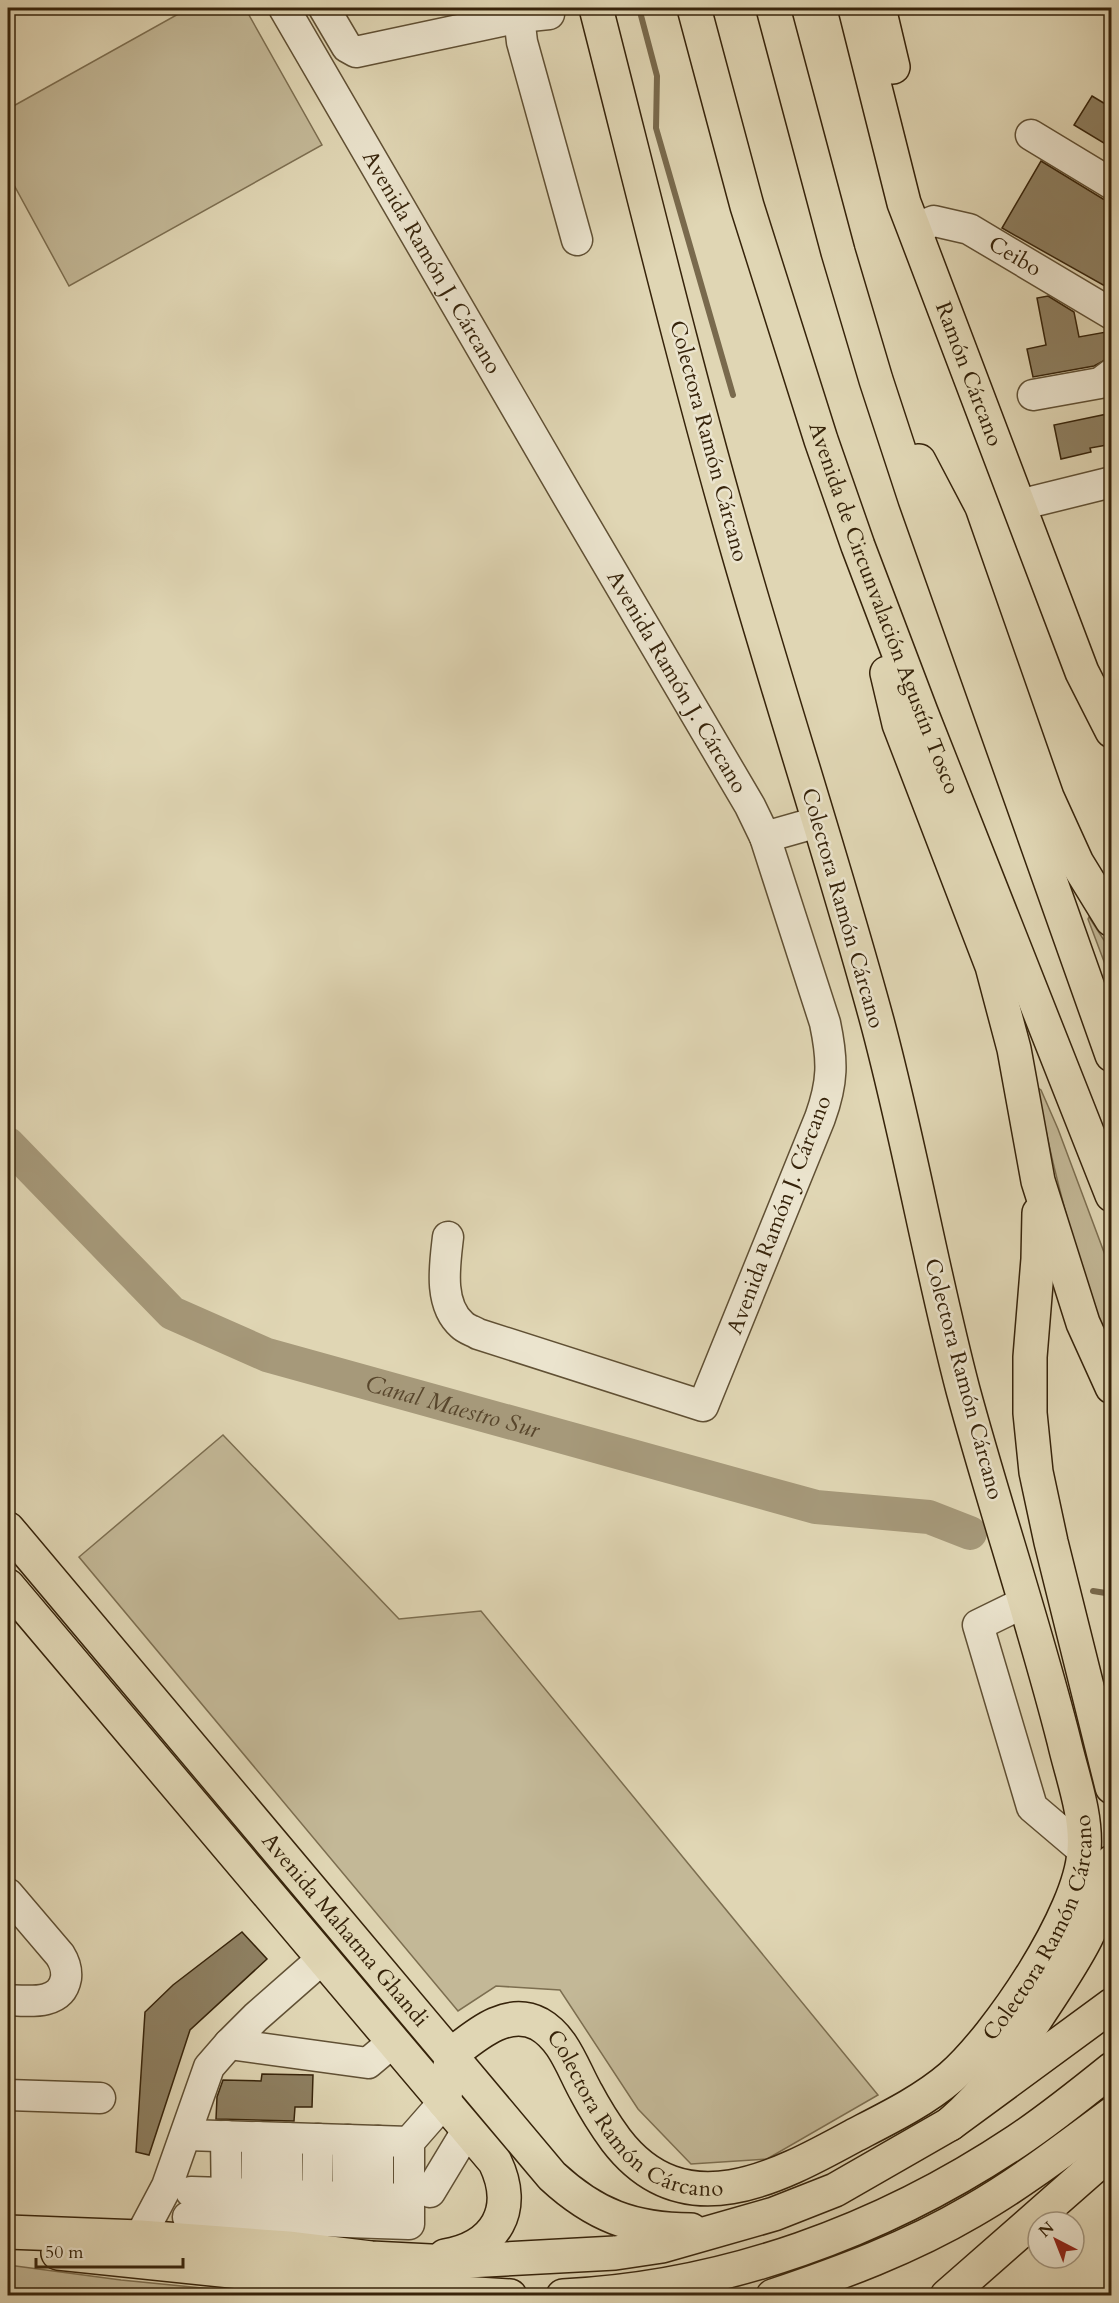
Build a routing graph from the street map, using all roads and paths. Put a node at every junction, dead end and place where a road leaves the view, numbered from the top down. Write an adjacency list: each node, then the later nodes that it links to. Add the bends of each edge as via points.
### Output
1 (284, 8): 23 (street, Avenida Ramón J. Cárcano)
2 (324, 8): 8 (street, via 347,47 356,52)
3 (596, 8): 22 (main road, Colectora Ramón Cárcano, via 733,532)
4 (694, 8): 19 (main road, Avenida de Circunvalación Agustín Tosco, via 767,269 820,440)
5 (773, 8): 15 (main road)
6 (855, 8): 11 (main road, Ramón Cárcano, via 904,203)
7 (879, 8): 11 (main road, Ramón Cárcano, via 924,192)
8 (529, 13): 12 (street, via 522,42)
9 (1030, 135): 10 (street)
10 (1112, 184)
11 (924, 225): 13 (street, Ceibo, via 969,229); 18 (main road, Ramón Cárcano)
12 (577, 240)
13 (1112, 314)
14 (1112, 374): 16 (street, via 1100,382)
15 (876, 380): 24 (main road, via 950,520 1047,797 1077,863); 25 (main road, via 922,521)
16 (1034, 396)
17 (1112, 482): 18 (street)
18 (1029, 502): 20 (main road, Ramón Cárcano); 21 (main road, Ramón Cárcano, via 1082,672)
19 (858, 546): 26 (main road, via 899,724 1004,1005); 27 (main road, Avenida de Circunvalación Agustín Tosco)
20 (1112, 695)
21 (1112, 731)
22 (818, 822): 23 (street); 33 (main road, Colectora Ramón Cárcano, via 903,1121 947,1329)
23 (765, 837): 28 (street, Avenida Ramón J. Cárcano, via 825,1023 831,1074 820,1118 703,1406 478,1334 461,1324 450,1307 444,1276)
24 (1112, 920)
25 (1112, 1055)
26 (1038, 1181): 29 (main road, via 1083,1323); 34 (main road, via 1038,1258 1030,1357 1035,1462)
27 (1112, 1195)
28 (448, 1238)
29 (1112, 1387)
30 (8, 1528): 31 (main road, Avenida Mahatma Ghandi)
31 (42, 1568): 32 (street); 42 (main road, Avenida Mahatma Ghandi)
32 (11, 1596): 37 (main road, Avenida Mahatma Ghandi)
33 (1025, 1602): 35 (main road, Colectora Ramón Cárcano, via 1051,1686 1081,1814); 35 (street, via 978,1625 1032,1807)
34 (1112, 1787)
35 (1098, 1857): 42 (main road, Colectora Ramón Cárcano, via 1076,1886 1065,1918 1047,1950 996,2027 948,2080 904,2109 801,2164 750,2184 707,2189 667,2180 646,2170 617,2141 565,2052 540,2025 528,2020 501,2022); 48 (main road, via 1095,1921 1073,1963 992,2084)
36 (8, 1894): 38 (street, via 64,1962 67,1972 65,1984 49,1999)
37 (322, 1959): 40 (main road, Avenida Mahatma Ghandi); 41 (street)
38 (8, 2000)
39 (1112, 2005): 48 (main road)
40 (393, 2042): 41 (street, via 368,2063); 46 (main road, Avenida Mahatma Ghandi)
41 (229, 2044): 50 (street, via 209,2067)
42 (452, 2054): 46 (main road); 62 (main road, Avenida Mahatma Ghandi, via 552,2176 584,2204 617,2218 668,2230)
43 (1112, 2069): 69 (main road, via 979,2165 923,2197 847,2232 728,2272 610,2293)
44 (8, 2095): 45 (street)
45 (100, 2098)
46 (444, 2102): 49 (main road, Avenida Mahatma Ghandi); 56 (street)
47 (1112, 2114): 70 (main road, via 970,2212 888,2253)
48 (950, 2124): 62 (main road, via 835,2190)
49 (468, 2129): 58 (street); 67 (main road, Avenida Mahatma Ghandi, via 501,2175 504,2198 497,2225 468,2251)
50 (204, 2136): 51 (street); 59 (street); 63 (street); 66 (street, via 167,2186)
51 (257, 2138): 52 (street); 59 (street)
52 (287, 2138): 53 (street); 61 (street)
53 (318, 2139): 54 (street); 60 (street)
54 (348, 2140): 55 (street); 60 (street)
55 (378, 2141): 56 (street); 60 (street)
56 (409, 2142): 58 (street)
57 (1112, 2151): 71 (main road)
58 (420, 2195): 60 (street, via 409,2224)
59 (242, 2215): 61 (main road); 61 (street); 63 (main road); 63 (street)
60 (347, 2217): 61 (main road); 61 (street); 67 (main road, via 371,2258)
61 (287, 2221)
62 (740, 2224): 67 (main road, via 662,2246 615,2253 475,2262)
63 (189, 2229): 66 (main road); 68 (main road, via 412,2290)
64 (8, 2232): 66 (main road)
65 (8, 2248): 66 (main road)
66 (138, 2249)
67 (410, 2261)
68 (510, 2295)
69 (563, 2295)
70 (773, 2295)
71 (947, 2295)

